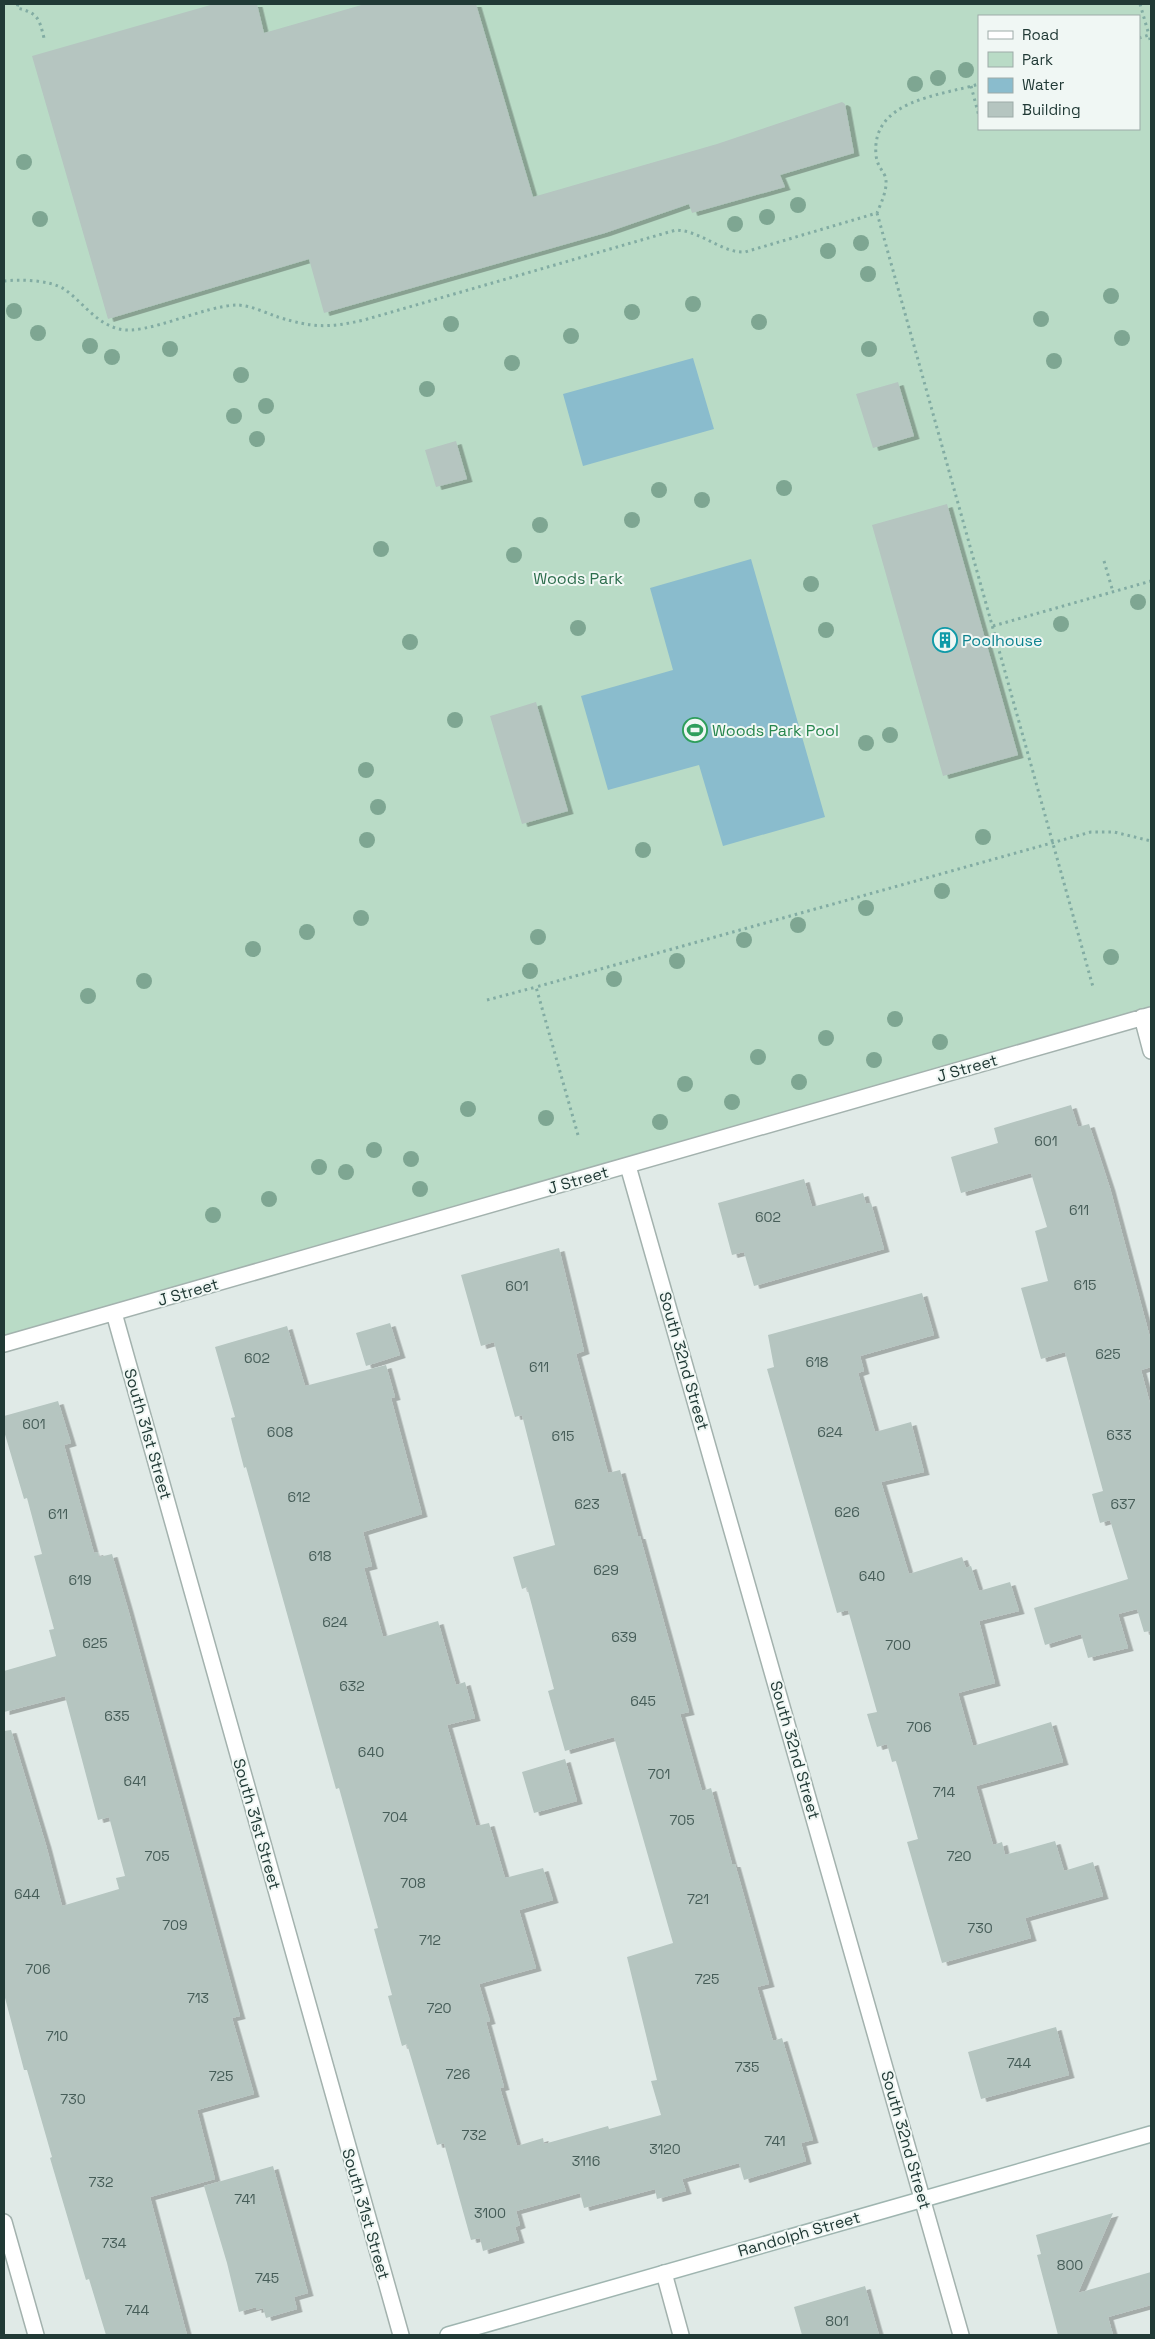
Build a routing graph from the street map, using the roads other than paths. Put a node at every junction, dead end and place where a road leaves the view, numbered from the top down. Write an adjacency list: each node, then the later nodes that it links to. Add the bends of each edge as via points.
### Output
1 (1147, 1016): 2 (street); 3 (street, J Street)
2 (1151, 1051)
3 (628, 1166): 4 (street, J Street); 7 (street, South 32nd Street)
4 (114, 1313): 5 (street, J Street); 11 (street, South 31st Street)
5 (4, 1344)
6 (1151, 2134): 7 (street, Randolph Street)
7 (922, 2198): 9 (street, Randolph Street); 14 (street, South 32nd Street)
8 (4, 2222): 10 (street)
9 (664, 2273): 12 (street, Randolph Street); 13 (street)
10 (36, 2335)
11 (401, 2335)
12 (448, 2335)
13 (682, 2335)
14 (961, 2335)

